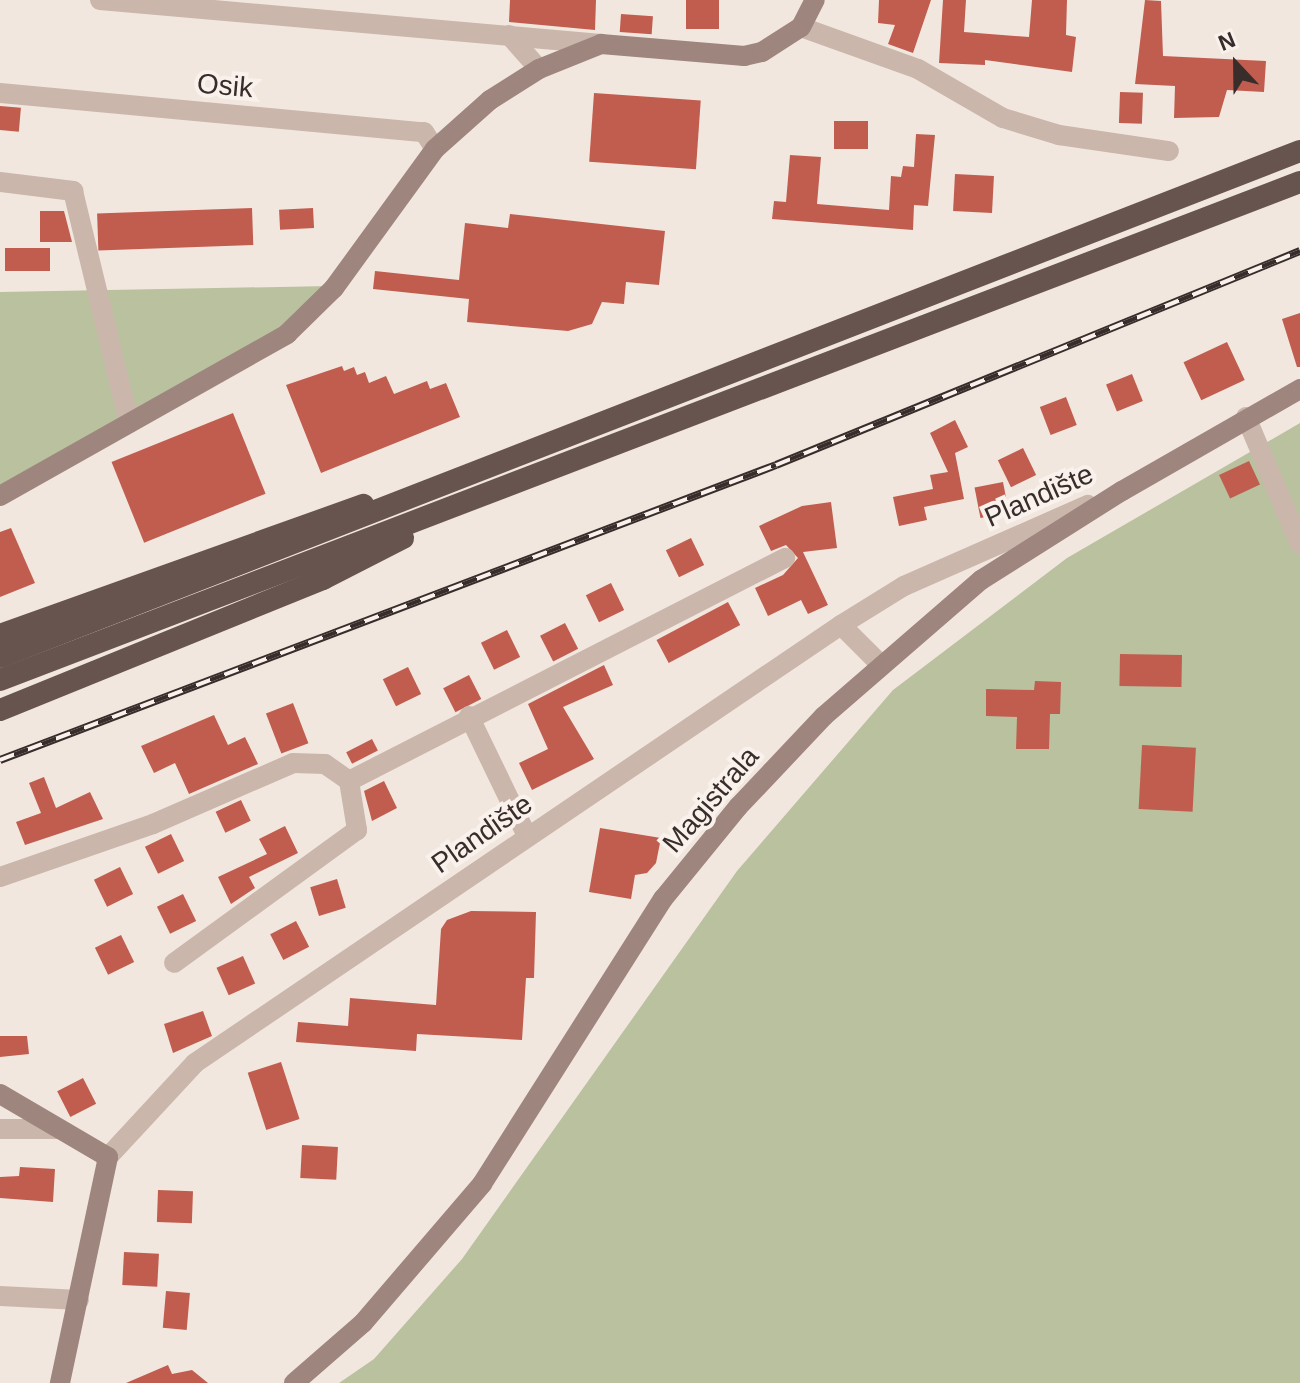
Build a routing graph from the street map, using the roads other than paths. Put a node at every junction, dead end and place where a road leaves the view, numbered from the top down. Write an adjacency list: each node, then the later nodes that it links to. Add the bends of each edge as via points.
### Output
1 (100, 0): 4 (street)
2 (815, 0): 3 (main road)
3 (801, 27): 5 (main road, via 778,44 744,56); 9 (street, via 918,69 1003,118 1059,135)
4 (509, 35): 5 (street); 6 (street)
5 (601, 44): 6 (main road)
6 (539, 69): 8 (main road, via 490,100)
7 (0, 93): 8 (street, Osik, via 424,132)
8 (435, 149): 15 (main road, via 334,288 287,334)
9 (1169, 151)
10 (1300, 151): 18 (highway)
11 (0, 182): 15 (street, via 73,191)
12 (1300, 182): 18 (highway)
13 (1300, 389): 14 (main road, Magistrala)
14 (1246, 417): 16 (main road, Magistrala); 19 (street)
15 (129, 423): 17 (main road)
16 (1122, 491): 21 (street, Plandište, via 904,586); 24 (main road, Magistrala, via 981,580)
17 (0, 496)
18 (451, 496): 22 (highway, via 321,517); 23 (highway); 25 (highway); 26 (highway, via 341,572)
19 (1300, 544)
20 (785, 558): 27 (street)
21 (841, 625): 24 (street); 29 (street, Plandište)
22 (0, 635)
23 (0, 657)
24 (880, 664): 39 (main road, Magistrala, via 738,807 663,899 482,1184 363,1323)
25 (0, 680)
26 (0, 710)
27 (469, 716): 28 (street); 29 (street)
28 (349, 781): 30 (street, via 325,764 293,763 139,829); 31 (street, via 357,830)
29 (527, 836): 35 (street, Plandište, via 195,1063)
30 (0, 877)
31 (174, 963)
32 (0, 1094): 34 (main road)
33 (0, 1129): 34 (street)
34 (59, 1129): 35 (main road)
35 (108, 1157): 37 (main road)
36 (0, 1296): 37 (street)
37 (79, 1300): 38 (main road)
38 (60, 1383)
39 (294, 1383)

